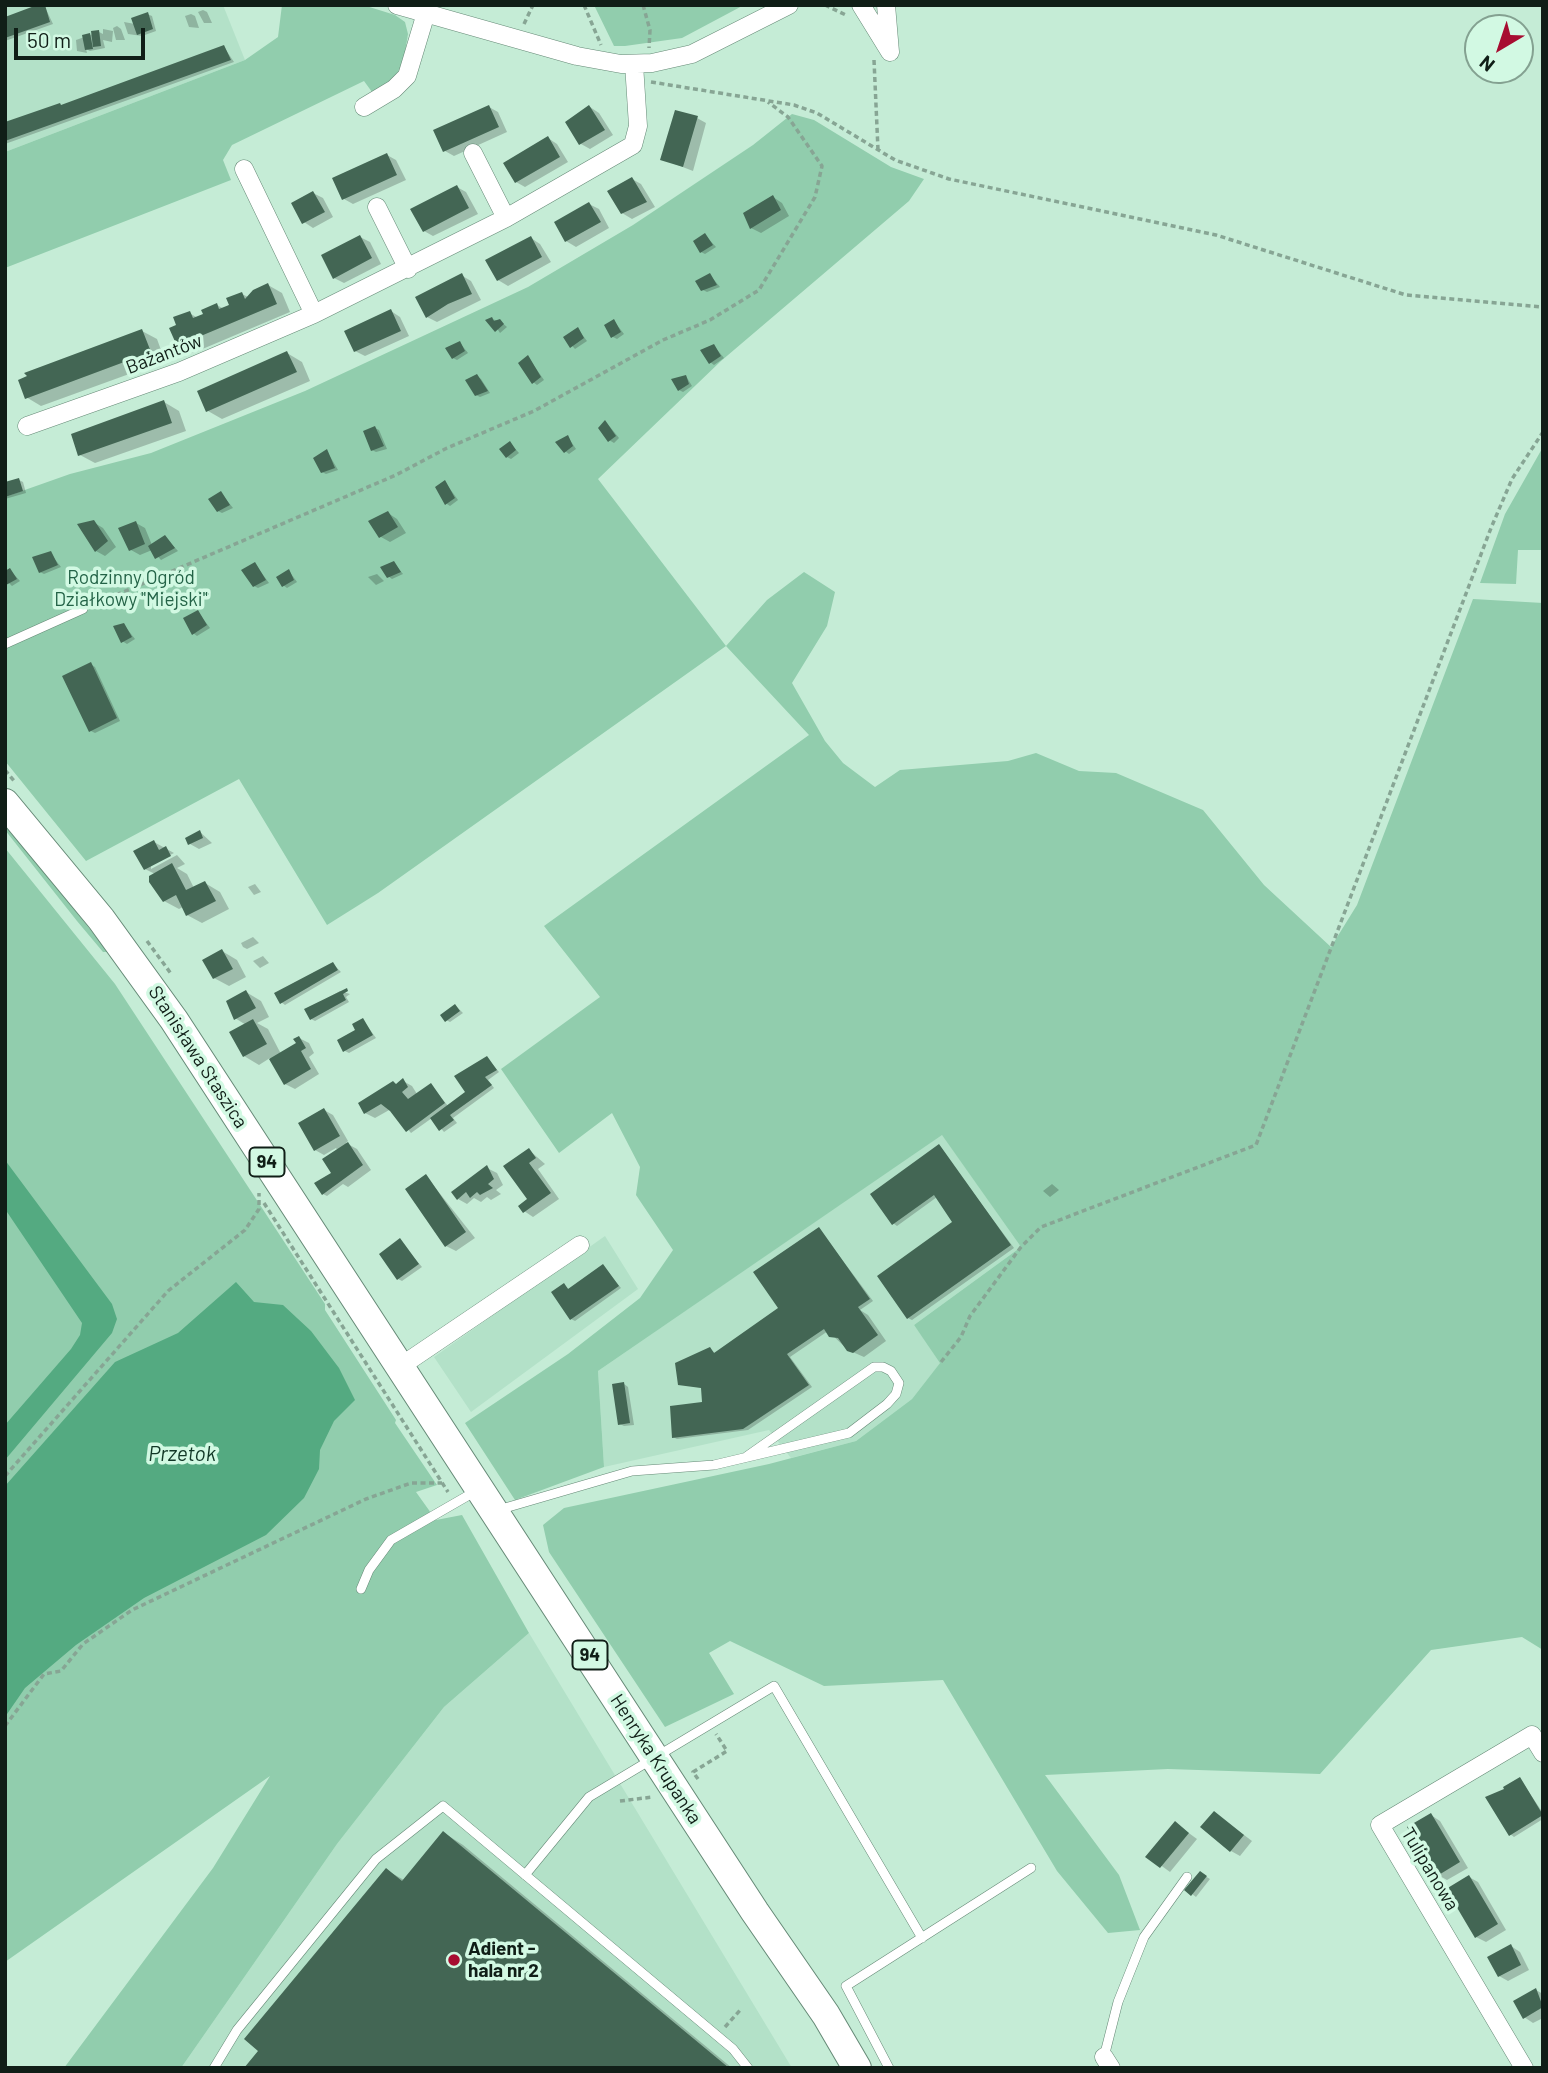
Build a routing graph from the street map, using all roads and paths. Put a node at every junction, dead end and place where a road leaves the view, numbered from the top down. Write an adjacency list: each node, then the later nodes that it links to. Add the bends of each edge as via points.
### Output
1 (397, 5): 8 (street)
2 (533, 5): 10 (path)
3 (584, 5): 13 (path)
4 (643, 5): 16 (path)
5 (861, 5): 6 (street, via 890,52)
6 (886, 5)
7 (783, 6): 18 (street, via 703,50)
8 (426, 13): 18 (street, via 585,58); 20 (street, via 407,76)
9 (513, 23): 10 (path)
10 (523, 26): 11 (path)
11 (534, 29)
12 (592, 45): 13 (path)
13 (602, 47): 15 (path)
14 (659, 47): 16 (path)
15 (610, 48)
16 (649, 48): 18 (path)
17 (874, 59): 21 (path)
18 (636, 64): 19 (path); 25 (street, Bażantów, via 638,126 633,145)
19 (768, 102): 21 (path, via 817,114); 31 (path, via 788,117 822,166 815,197 759,290 534,411)
20 (364, 107)
21 (878, 151): 27 (path, via 949,179 1216,234 1406,295)
22 (473, 153): 25 (street)
23 (244, 169): 28 (street)
24 (377, 207): 26 (street)
25 (506, 218): 26 (street, Bażantów)
26 (408, 270): 28 (street, Bażantów)
27 (1543, 307)
28 (314, 314): 29 (street, Bażantów, via 179,372)
29 (27, 426)
30 (1543, 432): 37 (path, via 1512,479 1491,528 1256,1145 1041,1227 1006,1267)
31 (83, 609): 32 (lane)
32 (5, 644)
33 (5, 803): 38 (main road, Stanisława Staszica / 94, via 140,970)
34 (257, 1190): 35 (path)
35 (261, 1198): 40 (path, via 260,1209 246,1230 168,1291); 41 (path)
36 (580, 1245): 38 (street)
37 (941, 1362)
38 (401, 1366): 42 (main road, Stanisława Staszica / 94)
39 (746, 1457): 39 (lane, via 874,1367 891,1371 899,1383 887,1404 849,1433); 42 (lane, via 714,1465 632,1471)
40 (5, 1476)
41 (442, 1483): 43 (path); 47 (path, via 411,1483 308,1524 132,1610 83,1644 61,1671 44,1674)
42 (488, 1500): 43 (lane); 44 (main road, Stanisława Staszica / 94)
43 (455, 1502): 45 (lane, via 391,1540)
44 (512, 1535): 49 (main road, Henryka Krupanka / 94)
45 (361, 1590)
46 (710, 1725): 49 (lane); 50 (path, via 727,1751 693,1772); 57 (lane, via 774,1686)
47 (5, 1726)
48 (1543, 1753): 66 (street, Tulipanowa, via 1532,1735 1380,1825)
49 (656, 1758): 54 (lane, via 589,1797); 56 (main road, Henryka Krupanka / 94)
50 (698, 1779)
51 (662, 1796): 52 (path)
52 (620, 1801)
53 (1031, 1868): 57 (lane)
54 (525, 1875): 59 (lane); 61 (lane, via 443,1806 376,1859 237,2030)
55 (1188, 1877): 60 (lane, via 1144,1937 1118,2002)
56 (755, 1912): 63 (main road, Henryka Krupanka / 94); 64 (main road, Henryka Krupanka / 94)
57 (922, 1938): 65 (lane, via 846,1986)
58 (743, 2008): 59 (path)
59 (718, 2035): 62 (lane)
60 (1108, 2063)
61 (214, 2068)
62 (748, 2068)
63 (835, 2068)
64 (857, 2068)
65 (889, 2068)
66 (1524, 2068)

